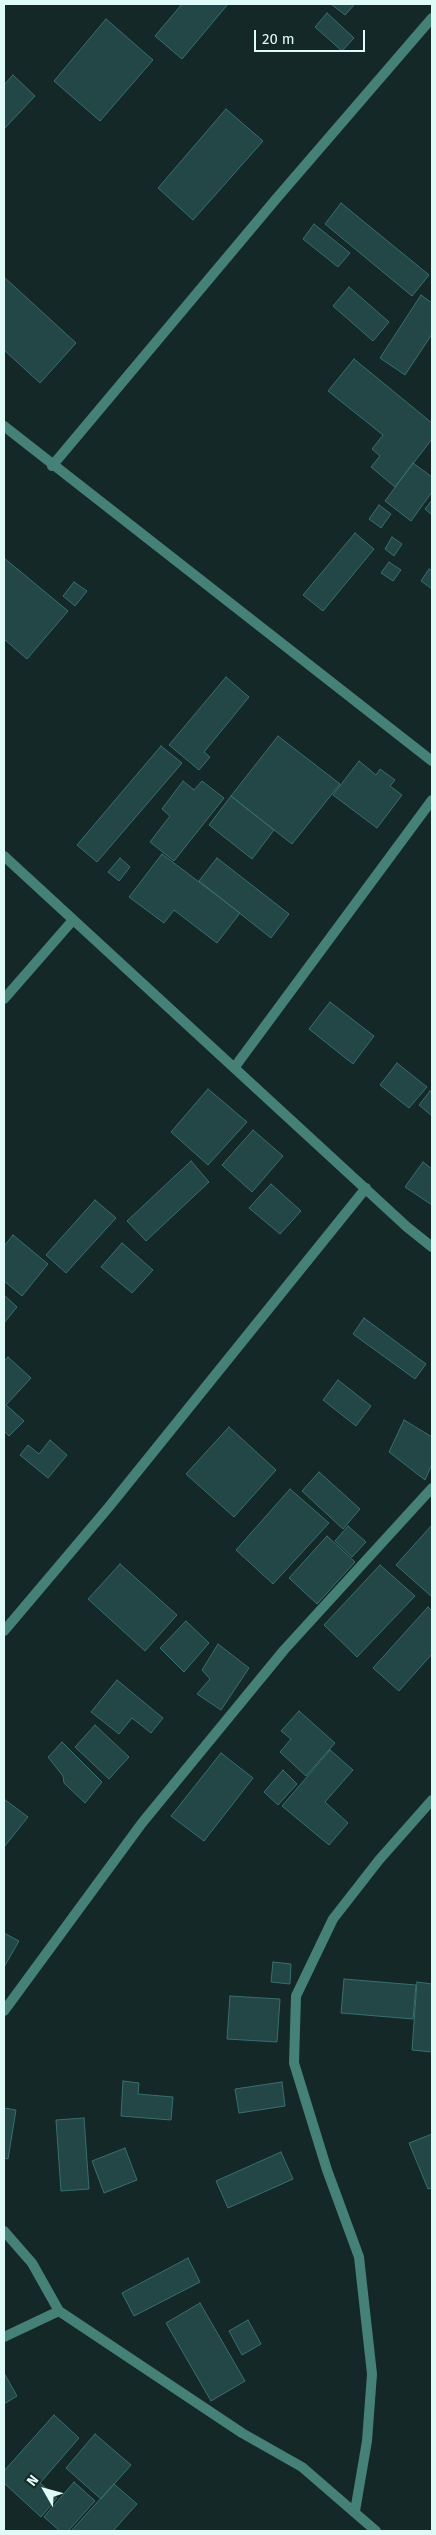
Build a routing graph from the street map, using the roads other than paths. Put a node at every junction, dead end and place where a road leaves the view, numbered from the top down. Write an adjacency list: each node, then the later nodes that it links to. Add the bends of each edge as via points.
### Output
1 (432, 18): 3 (street)
2 (4, 426): 3 (street)
3 (52, 466): 4 (street)
4 (432, 761)
5 (432, 800): 9 (street)
6 (4, 856): 7 (street)
7 (73, 920): 8 (street); 9 (street)
8 (4, 998)
9 (234, 1068): 10 (street)
10 (366, 1188): 11 (street); 13 (street, via 108,1508)
11 (432, 1247)
12 (432, 1488): 15 (street, via 284,1650 142,1823)
13 (4, 1631)
14 (432, 1800): 19 (street, via 333,1919 296,1996 294,2063 327,2170 359,2257 372,2374 367,2441)
15 (4, 2011)
16 (4, 2231): 17 (street, via 32,2263)
17 (60, 2311): 18 (street); 19 (street, via 242,2432 302,2467)
18 (4, 2337)
19 (354, 2510): 20 (street)
20 (376, 2531)

